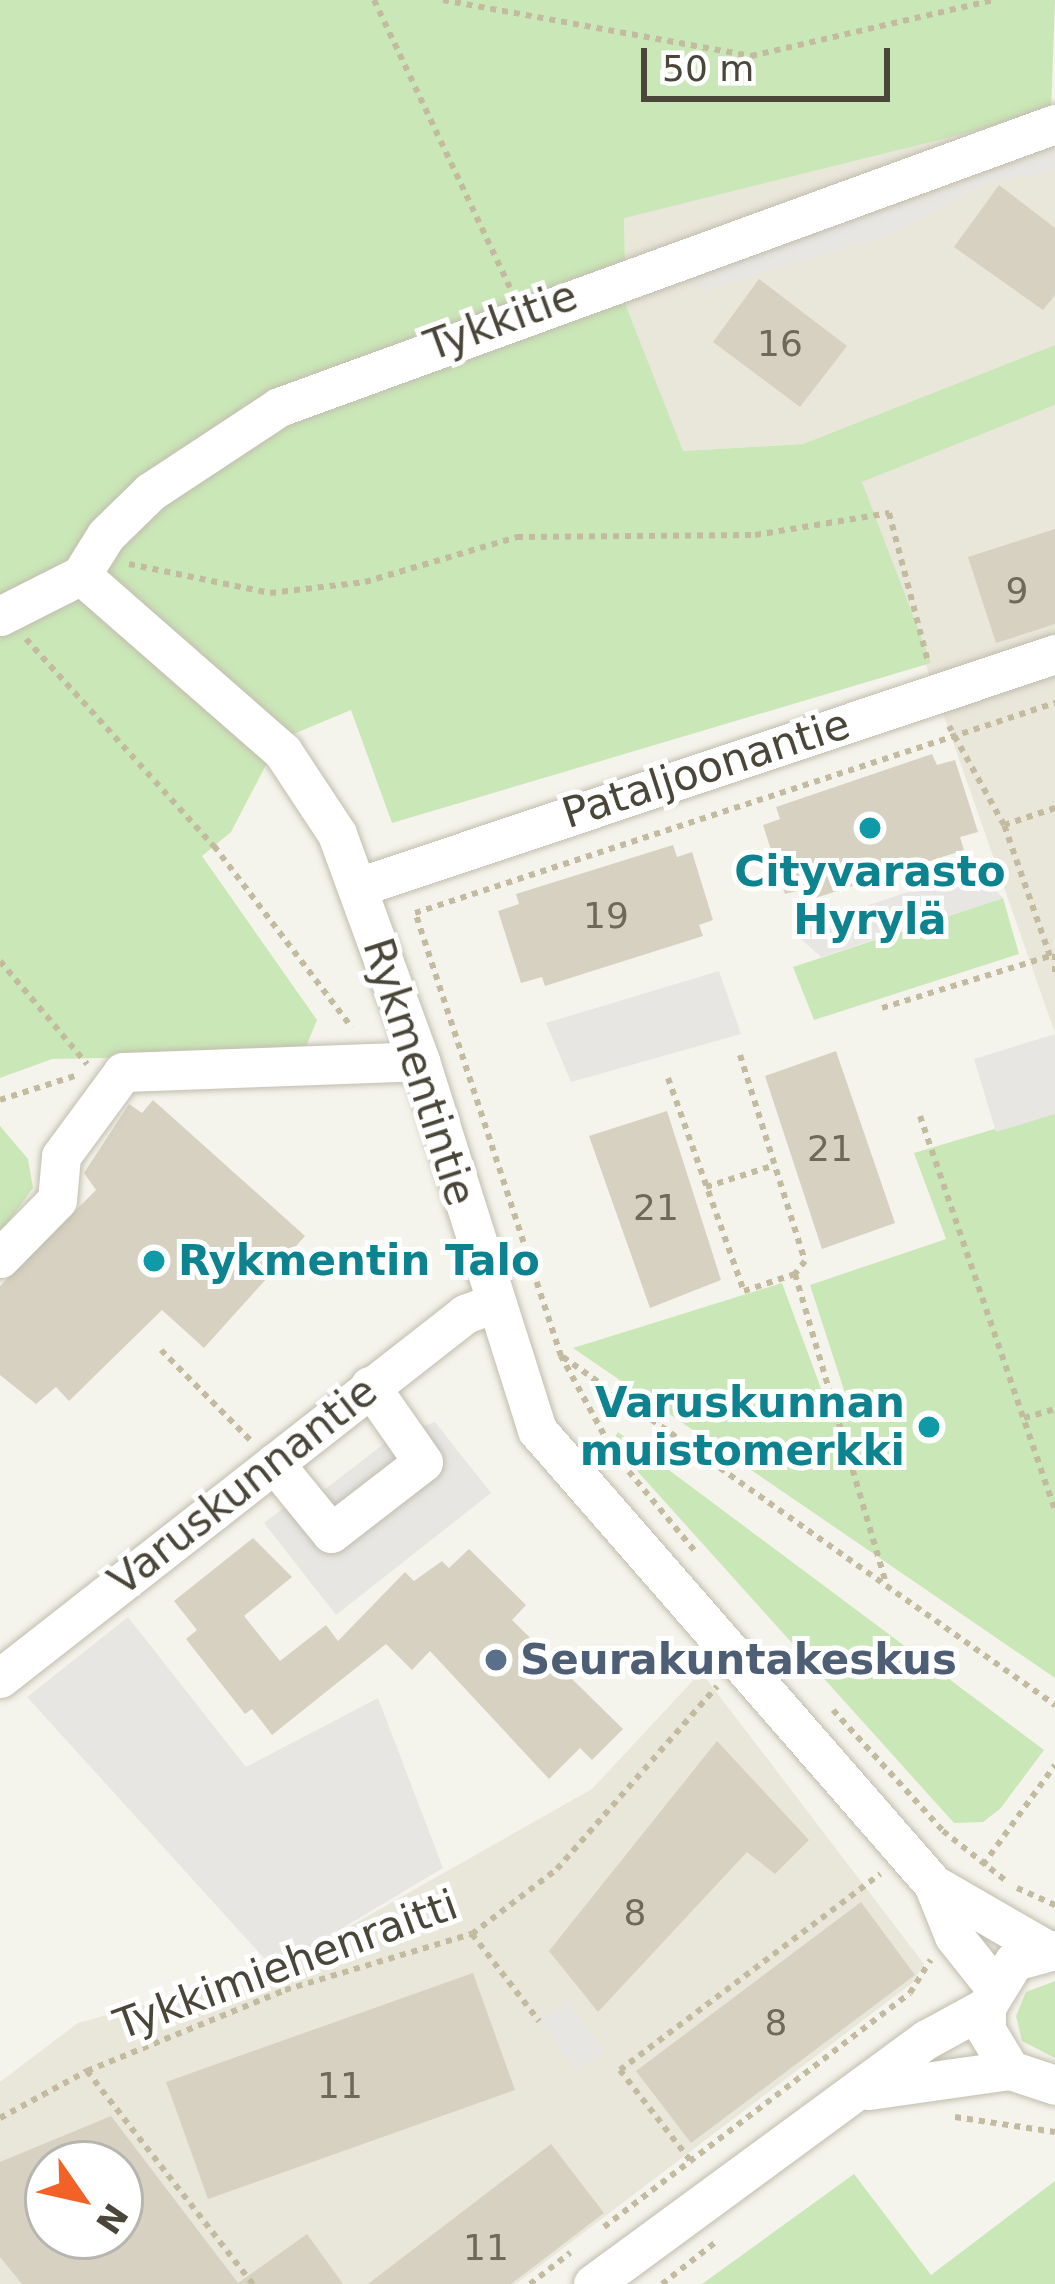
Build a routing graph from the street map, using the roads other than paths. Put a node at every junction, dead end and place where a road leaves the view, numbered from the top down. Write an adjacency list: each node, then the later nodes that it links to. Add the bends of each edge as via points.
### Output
1 (1055, 124): 2 (street, Tykkitie, via 326,387 219,442 150,492 106,535)
2 (81, 575): 3 (street, Tykkitie); 5 (street, Rykmentintie, via 283,752 337,834)
3 (1, 612)
4 (1055, 654): 5 (street, Pataljoonantie)
5 (358, 886): 6 (street, Rykmentintie)
6 (421, 1061): 7 (street, via 123,1072 62,1156 57,1201); 8 (street, Rykmentintie)
7 (0, 1258)
8 (491, 1304): 9 (street, Varuskunnantie, via 465,1314); 12 (street, Rykmentintie, via 537,1430 560,1462)
9 (370, 1386): 10 (street, Varuskunnantie); 10 (street, via 423,1462 331,1533)
10 (274, 1463): 11 (street, Varuskunnantie)
11 (0, 1678)
12 (933, 1884): 13 (street, Rykmentintie); 14 (street, Rykmentintie)
13 (1050, 1950): 14 (street, via 1014,1961)
14 (989, 1996): 15 (street, via 994,2052); 17 (street)
15 (1010, 2070): 16 (street); 17 (street)
16 (1055, 2085)
17 (863, 2091): 18 (street)
18 (592, 2284)

